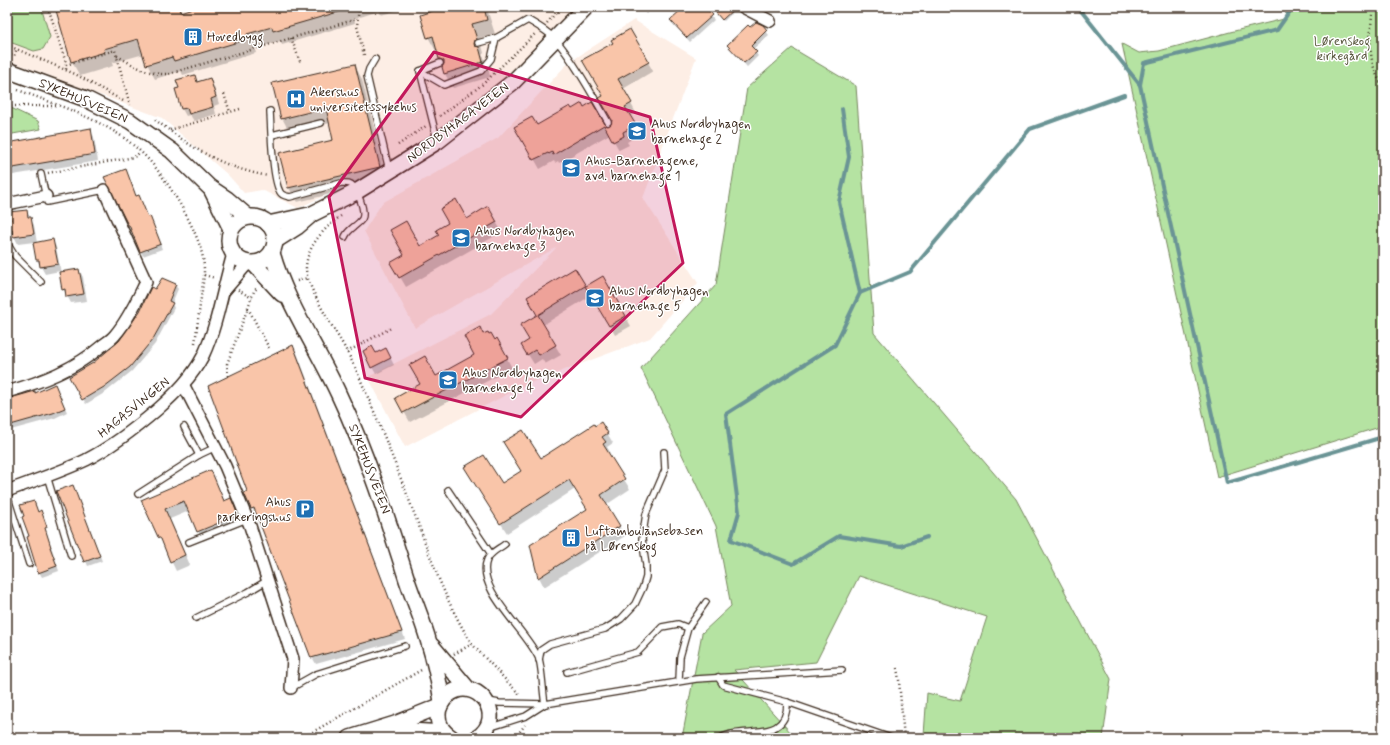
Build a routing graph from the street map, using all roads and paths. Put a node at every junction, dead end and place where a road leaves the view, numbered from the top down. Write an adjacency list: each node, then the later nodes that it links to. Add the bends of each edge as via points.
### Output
1 (48, 7): 19 (path)
2 (359, 7): 6 (path)
3 (586, 7): 10 (main road, NORDBYHAGAVEIEN)
4 (743, 7): 7 (street)
5 (1373, 7): 23 (path, via 1370,56)
6 (357, 19): 8 (path); 14 (path)
7 (770, 21)
8 (292, 38): 15 (path, via 168,74 153,74); 18 (path)
9 (496, 38): 10 (lane, via 528,20); 11 (lane); 22 (lane, via 491,59 481,71 444,85)
10 (555, 39): 32 (lane, via 581,76); 36 (main road, NORDBYHAGAVEIEN, via 514,82)
11 (478, 44)
12 (17, 48): 13 (path, via 14,56)
13 (7, 54)
14 (364, 55)
15 (116, 56): 19 (path, via 115,50); 26 (path)
16 (375, 59): 38 (lane, via 367,76)
17 (440, 62): 22 (lane)
18 (301, 64)
19 (66, 65): 21 (path)
20 (7, 70): 40 (main road, SYKEHUSVEIEN, via 86,100 130,121 172,151)
21 (66, 70)
22 (420, 71): 36 (lane)
23 (1383, 86)
24 (13, 88): 28 (path)
25 (224, 94): 31 (path)
26 (130, 105)
27 (7, 106): 28 (path)
28 (58, 106): 37 (path, via 113,130)
29 (240, 109): 31 (path)
30 (270, 111): 35 (lane)
31 (230, 112): 34 (path)
32 (608, 122)
33 (320, 123): 35 (lane)
34 (170, 130)
35 (272, 135): 42 (lane, via 275,178 283,196 290,197 341,183 352,185)
36 (438, 142): 38 (main road, NORDBYHAGAVEIEN)
37 (140, 152): 39 (path, via 130,158); 55 (path, via 169,186 188,218 202,254)
38 (389, 172): 42 (main road, NORDBYHAGAVEIEN)
39 (41, 174): 43 (lane)
40 (209, 187): 47 (main road, SYKEHUSVEIEN); 49 (main road, SYKEHUSVEIEN)
41 (104, 190): 43 (lane, via 47,202); 71 (street, via 146,282 115,335 93,354 50,378)
42 (356, 192): 45 (main road, NORDBYHAGAVEIEN); 50 (lane, via 364,209 364,216)
43 (46, 196): 44 (street)
44 (7, 204)
45 (312, 214): 48 (main road, NORDBYHAGAVEIEN); 52 (main road, NORDBYHAGAVEIEN)
46 (342, 216): 57 (path, via 324,230 314,244 307,262)
47 (248, 217): 48 (main road, via 259,218); 49 (main road, via 238,221)
48 (268, 224): 52 (main road, via 274,232)
49 (231, 230): 53 (main road, via 229,244)
50 (345, 237)
51 (7, 243): 59 (lane, via 15,256)
52 (273, 247): 54 (main road, via 264,260); 63 (main road, SYKEHUSVEIEN, via 277,270)
53 (233, 254): 54 (main road); 61 (street, HAGASVINGEN)
54 (251, 264): 61 (street, HAGASVINGEN); 63 (main road, SYKEHUSVEIEN)
55 (204, 275): 56 (path); 68 (path, via 192,354)
56 (216, 278)
57 (307, 278): 58 (path); 67 (path)
58 (296, 281)
59 (41, 282)
60 (261, 286): 62 (path, via 255,289)
61 (229, 290): 62 (path); 68 (street, HAGASVINGEN)
62 (252, 298): 64 (path)
63 (291, 304): 91 (main road, SYKEHUSVEIEN, via 346,410 378,491)
64 (248, 308): 66 (path); 69 (path, via 227,364)
65 (391, 328): 67 (path)
66 (270, 350)
67 (347, 352): 92 (path, via 394,462 441,585)
68 (195, 369): 70 (street, HAGASVINGEN)
69 (228, 376)
70 (184, 386): 73 (street); 76 (street, HAGASVINGEN, via 118,441 85,460)
71 (7, 392)
72 (184, 427): 75 (lane)
73 (216, 447): 75 (lane); 81 (street)
74 (664, 452): 95 (lane, via 664,470 646,514 642,540 646,577 644,587 634,604 621,619 605,629 550,644 541,650)
75 (199, 455): 79 (lane)
76 (47, 476): 78 (street, HAGASVINGEN); 85 (lane)
77 (448, 490): 84 (lane)
78 (7, 491)
79 (138, 494)
80 (7, 495): 86 (lane)
81 (247, 519): 82 (lane); 87 (street)
82 (189, 542)
83 (505, 544): 84 (lane)
84 (490, 554): 95 (lane, via 484,570 487,583)
85 (71, 556)
86 (29, 564)
87 (268, 580): 89 (lane); 102 (street, via 293,659)
88 (706, 602): 90 (lane)
89 (196, 618)
90 (688, 628): 99 (lane, via 678,624 662,627 638,652); 101 (lane, via 680,657)
91 (429, 642): 103 (main road, SYKEHUSVEIEN); 107 (main road, SYKEHUSVEIEN)
92 (472, 644): 94 (path); 104 (path)
93 (405, 646): 102 (lane, via 316,674)
94 (452, 655)
95 (539, 660): 108 (lane)
96 (426, 668): 112 (path)
97 (896, 668): 118 (path)
98 (842, 670): 100 (lane)
99 (567, 672)
100 (718, 677): 101 (lane); 106 (lane, via 723,684)
101 (679, 682): 108 (lane)
102 (291, 688)
103 (468, 689): 105 (main road, SYKEHUSVEIEN, via 478,693); 107 (main road, via 450,693)
104 (522, 699)
105 (486, 701): 108 (lane); 110 (main road, via 490,712 489,723)
106 (787, 702): 116 (lane, via 785,718 773,729 735,733); 117 (lane)
107 (441, 704): 111 (main road, SYKEHUSVEIEN, via 439,723); 113 (main road, via 395,724)
108 (545, 704): 110 (lane, via 526,716)
109 (527, 721): 115 (path)
110 (482, 735)
111 (448, 736): 114 (main road, via 410,731)
112 (302, 738)
113 (350, 738)
114 (377, 738)
115 (515, 738)
116 (720, 738)
117 (891, 738)
118 (904, 738)

